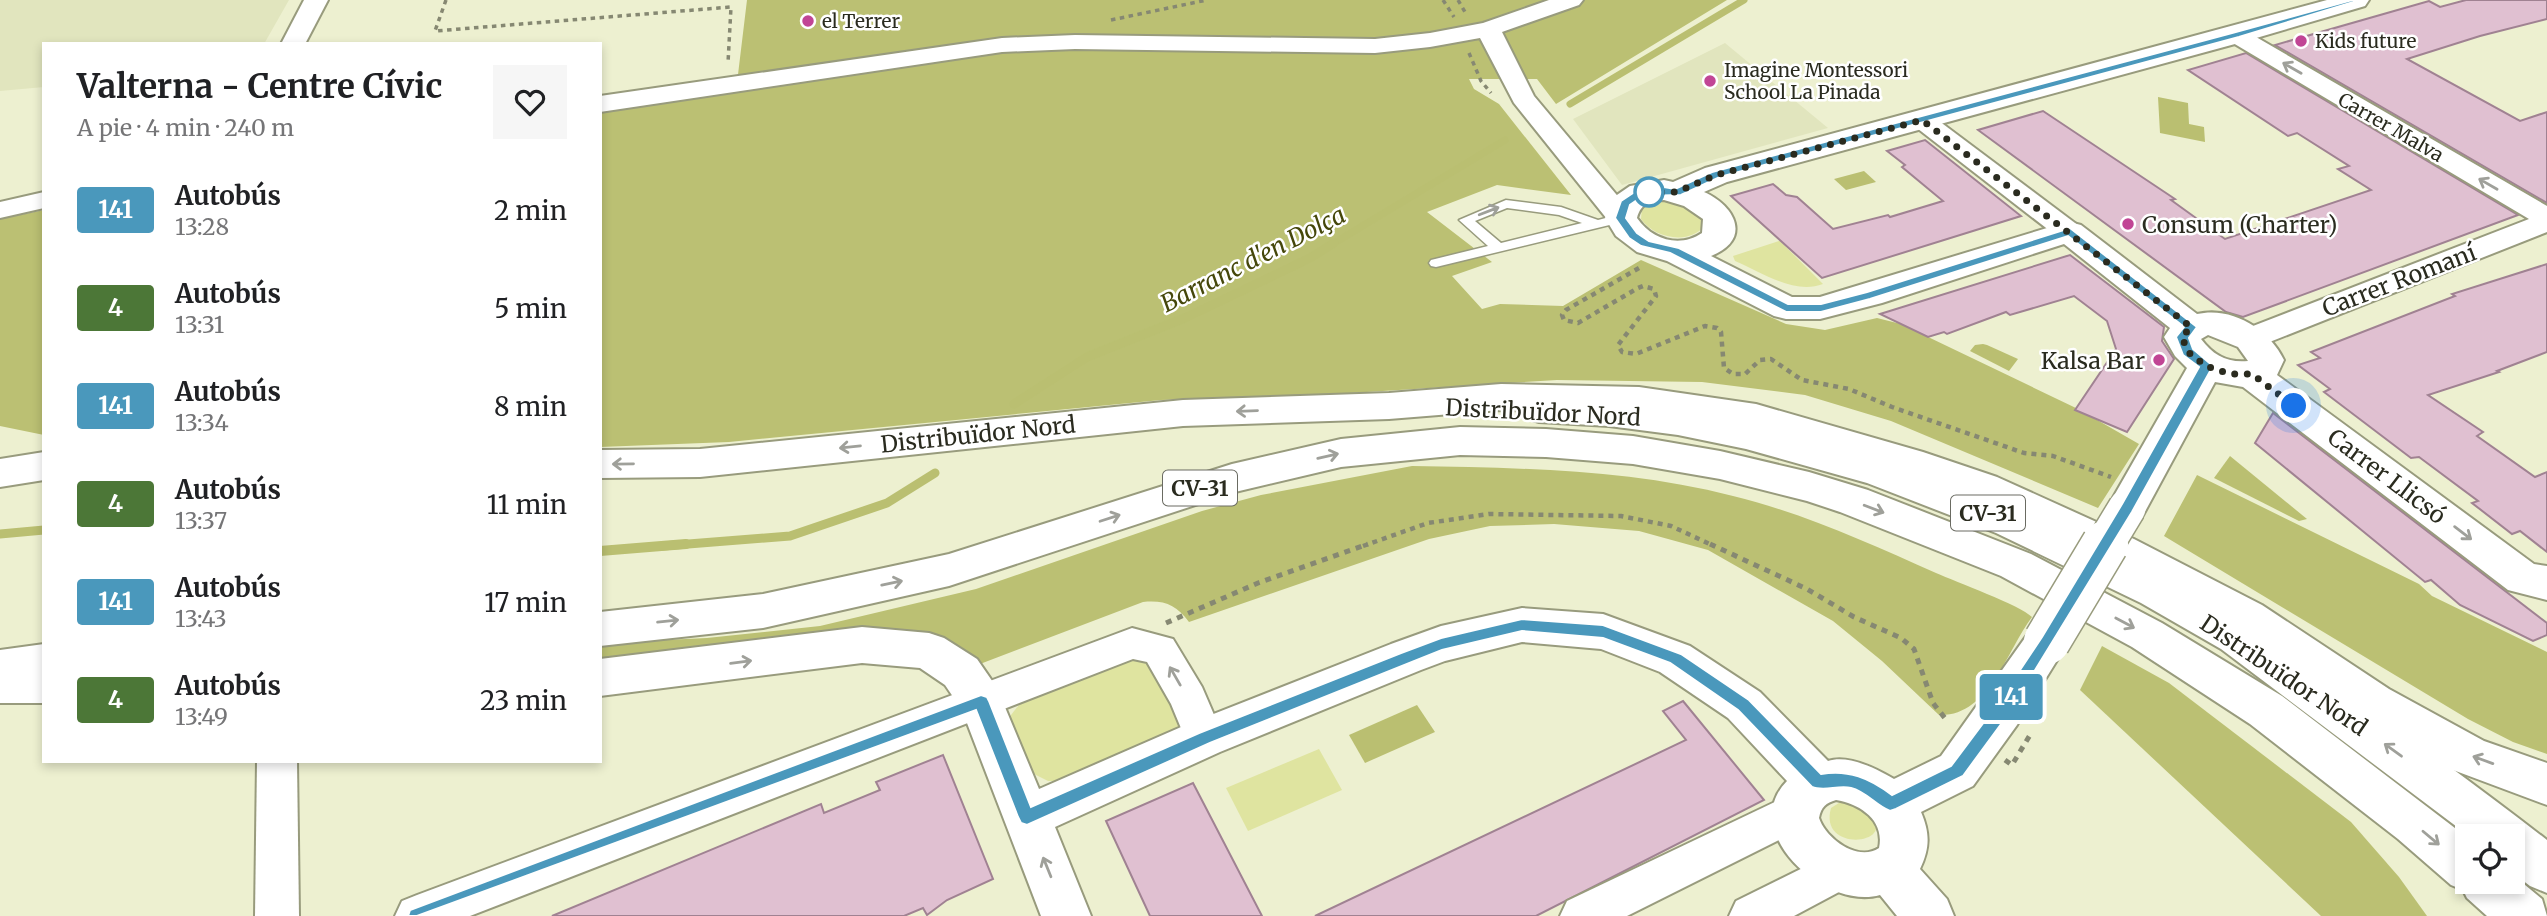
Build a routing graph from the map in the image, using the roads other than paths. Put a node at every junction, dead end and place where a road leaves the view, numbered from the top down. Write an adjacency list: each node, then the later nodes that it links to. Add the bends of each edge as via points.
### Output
1 (316, 0): 6 (street)
2 (1571, 0): 4 (street)
3 (2356, 0): 5 (main road)
4 (1488, 29): 7 (street, via 1375,46 1002,45); 12 (street, via 1523,98)
5 (2236, 35): 8 (main road); 13 (street, Carrer Malva, one-way to 5)
6 (294, 42)
7 (602, 104)
8 (1922, 120): 9 (main road, via 1716,175); 14 (street)
9 (1677, 192): 12 (main road, via 1652,191); 16 (main road, via 1705,203 1719,222 1719,231 1704,246)
10 (42, 200): 11 (street)
11 (0, 210)
12 (1616, 213): 15 (lane); 15 (lane, one-way to 12, via 1466,220 1506,204); 16 (main road, via 1625,228)
13 (2547, 220): 19 (street, Carrer Romaní)
14 (2070, 232): 16 (main road, via 1821,308 1786,308); 18 (main road)
15 (1499, 248): 17 (lane)
16 (1659, 255)
17 (1436, 262)
18 (2191, 327): 19 (main road, via 2230,328); 20 (main road, via 2182,337 2188,352)
19 (2252, 356): 20 (main road, via 2230,374); 27 (main road, Carrer Llicsó, one-way to 27)
20 (2206, 366): 41 (main road, bridge, via 2047,641 1995,754)
21 (1389, 406): 24 (main road, Distribuïdor Nord / CV-31, one-way to 24, via 1183,413 700,463); 39 (main road, one-way to 21, via 2469,756 2373,702 2247,617 2120,550 1983,487 1923,466 1756,417 1639,400 1501,397); 43 (main road, Distribuïdor Nord / CV-31, one-way to 21, via 2235,636 2118,572 2007,520 1858,465 1771,441 1661,419 1571,410)
22 (0, 445): 23 (main road)
23 (42, 450)
24 (602, 464)
25 (42, 466): 26 (main road)
26 (0, 472)
27 (2535, 581)
28 (602, 629): 45 (main road, Distribuïdor Nord / CV-31, one-way to 45, via 763,611 949,570 1232,478 1341,453 1460,441 1633,450 1810,486 2016,565 2147,635 2266,710)
29 (42, 643): 30 (main road)
30 (0, 645)
31 (42, 662): 32 (main road)
32 (0, 668)
33 (602, 678): 36 (main road, one-way to 36, via 862,645 929,650 961,672)
34 (0, 684): 35 (main road)
35 (42, 684)
36 (981, 701): 37 (street, one-way to 36, via 1160,650 1132,643); 42 (main road); 50 (street)
37 (1205, 738): 40 (main road, via 1441,644 1522,625 1603,632 1675,659 1744,705); 42 (main road)
38 (277, 763): 51 (street)
39 (2547, 783)
40 (1807, 796): 41 (main road, via 1836,779 1856,782); 47 (main road, via 1800,835 1811,851); 53 (street)
41 (1890, 804): 46 (main road, via 1906,837 1904,853)
42 (1027, 817): 52 (main road, one-way to 42)
43 (2490, 824)
44 (2525, 853): 48 (main road)
45 (2455, 858)
46 (1889, 869): 47 (main road, via 1864,876); 55 (main road)
47 (1839, 870): 54 (street)
48 (2547, 870)
49 (2498, 894): 56 (main road)
50 (434, 913)
51 (277, 916)
52 (1066, 916)
53 (1583, 916)
54 (1751, 916)
55 (1929, 916)
56 (2524, 916)

